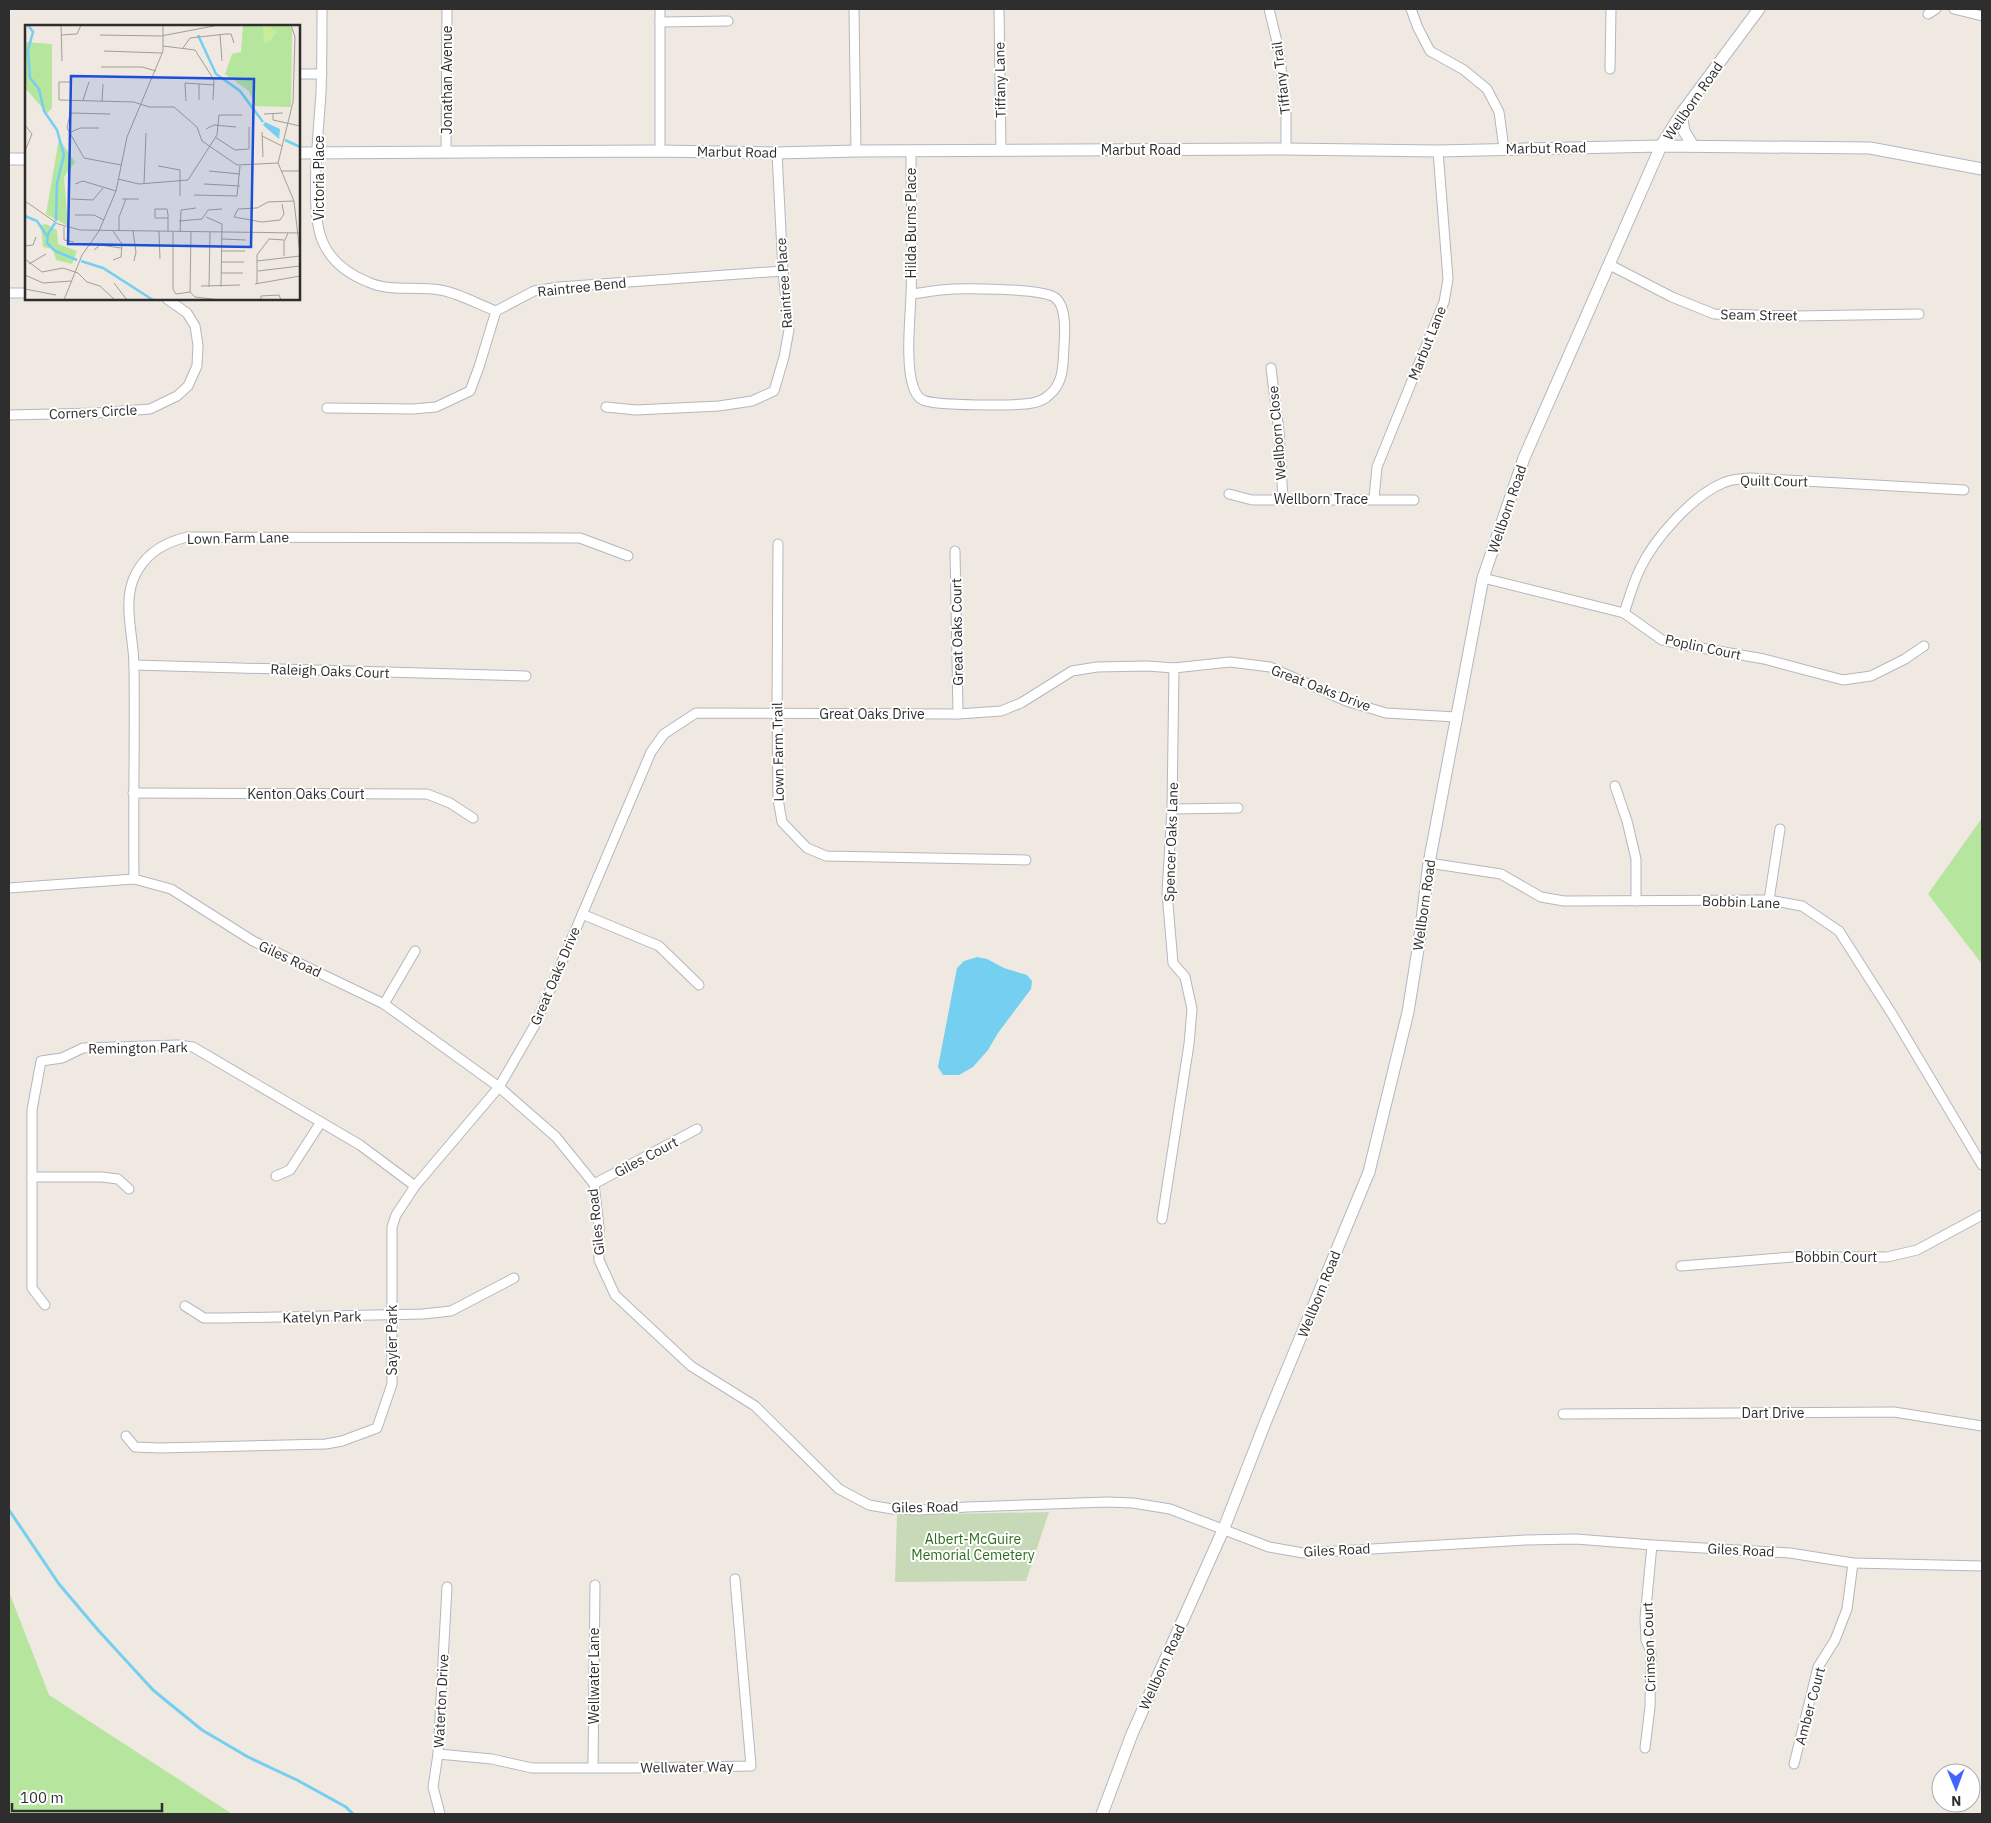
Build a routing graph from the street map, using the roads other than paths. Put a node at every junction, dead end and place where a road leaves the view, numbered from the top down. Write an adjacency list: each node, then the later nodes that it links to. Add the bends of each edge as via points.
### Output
1 (322, 9): 16 (street, Victoria Place)
2 (447, 9): 27 (street, Jonathan Avenue)
3 (660, 9): 13 (street)
4 (854, 9): 22 (street)
5 (999, 9): 25 (street, Tiffany Lane)
6 (1269, 9): 21 (street, Tiffany Trail, via 1279,50 1286,112)
7 (1411, 9): 20 (street, via 1430,51 1464,70 1487,89 1499,112)
8 (1611, 9): 14 (street)
9 (1759, 9): 17 (street, Wellborn Road)
10 (1954, 9): 11 (street)
11 (1982, 16)
12 (728, 21): 13 (street)
13 (660, 22): 23 (street)
14 (1610, 69)
15 (300, 74): 16 (street)
16 (322, 74): 29 (street, Victoria Place)
17 (1681, 114): 18 (street, Wellborn Road); 19 (street, via 1684,131)
18 (1661, 146): 19 (street, Marbut Road); 20 (street, Marbut Road); 34 (street, Wellborn Road)
19 (1693, 146): 33 (street, Marbut Road, via 1870,148)
20 (1504, 148): 26 (street, Marbut Road)
21 (1286, 149): 25 (street, Marbut Road); 26 (street, Marbut Road)
22 (856, 150): 24 (street, Marbut Road); 30 (street, Marbut Road)
23 (660, 151): 27 (street, Marbut Road); 30 (street, Marbut Road)
24 (911, 151): 25 (street, Marbut Road); 38 (street, Hilda Burns Place)
25 (1001, 151)
26 (1438, 151): 48 (street, Marbut Lane, via 1448,279 1444,302 1377,467)
27 (446, 152): 29 (street, Marbut Road)
28 (300, 153): 29 (street, Marbut Road)
29 (317, 153): 40 (street, Victoria Place, via 317,220 321,238 334,260 369,283 454,292)
30 (777, 153): 35 (street, Raintree Place)
31 (9, 159): 32 (street)
32 (25, 159)
33 (1982, 169)
34 (1610, 265): 41 (street, Seam Street, via 1714,314); 54 (street, Wellborn Road, via 1524,458)
35 (783, 271): 40 (street, Raintree Bend, via 559,287 534,291); 43 (street, Raintree Place, via 789,330 774,391 752,401 719,406 636,410)
36 (9, 293): 37 (street)
37 (25, 293)
38 (911, 294): 38 (street, Hilda Burns Place, via 908,331 911,376 913,388 924,401 940,404 1033,403 1048,397 1056,389 1062,376 1065,338 1062,307 1055,297 1032,291 942,290)
39 (168, 300): 45 (street, Corners Circle, via 187,313 195,326 198,345 197,366 188,386 178,396 150,409)
40 (496, 311): 44 (street, via 470,391 436,407)
41 (1919, 314)
42 (1271, 368): 49 (street, Wellborn Close)
43 (606, 407)
44 (327, 408)
45 (9, 415)
46 (1964, 490): 55 (street, Quilt Court, via 1750,478 1725,482 1701,495 1655,544 1640,569)
47 (1230, 494): 49 (street, Wellborn Trace, via 1252,500)
48 (1374, 498): 49 (street, Wellborn Trace); 50 (street, Wellborn Trace)
49 (1283, 499)
50 (1414, 500)
51 (778, 544): 60 (street, Lown Farm Trail)
52 (956, 550): 61 (street, Great Oaks Court)
53 (628, 556): 57 (street, Lown Farm Lane, via 580,538 187,537 172,540 148,556 132,582 129,596)
54 (1484, 578): 55 (street, Poplin Court); 62 (street, Wellborn Road)
55 (1624, 613): 56 (street, Poplin Court, via 1662,640 1764,659 1843,680 1870,676)
56 (1924, 646)
57 (134, 665): 59 (street, Raleigh Oaks Court); 64 (street, Lown Farm Lane)
58 (1174, 668): 61 (street, Great Oaks Drive, via 1097,667 1072,671 1021,703 1001,710); 62 (street, Great Oaks Drive, via 1230,662 1270,668 1346,701 1386,713); 66 (street, Spencer Oaks Lane)
59 (526, 676)
60 (777, 713): 61 (street, Great Oaks Drive); 69 (street, Lown Farm Trail, via 778,799 782,822 807,848 826,856); 75 (street, Great Oaks Drive, via 696,713 664,734 651,752)
61 (958, 714)
62 (1456, 717): 70 (street, Wellborn Road)
63 (1615, 786): 74 (street, via 1636,859)
64 (133, 793): 67 (street, Kenton Oaks Court, via 427,794); 71 (street, Lown Farm Lane)
65 (1238, 808): 66 (street)
66 (1172, 809): 89 (street, Spencer Oaks Lane, via 1167,893 1173,963 1185,977 1192,1009)
67 (473, 818)
68 (1780, 829): 73 (street)
69 (1026, 860)
70 (1428, 863): 74 (street, Bobbin Lane, via 1501,874 1541,897 1564,902); 98 (street, Wellborn Road, via 1408,1012 1369,1172)
71 (134, 879): 72 (street, Giles Road); 78 (street, Giles Road, via 171,889 252,942)
72 (9, 888)
73 (1769, 900): 74 (street, Bobbin Lane); 82 (street, Bobbin Lane, via 1802,906 1839,931)
74 (1636, 901)
75 (582, 914): 77 (street, via 660,946); 79 (street, Great Oaks Drive, via 536,1023)
76 (415, 951): 78 (street)
77 (699, 985)
78 (384, 1004): 79 (street, Giles Road)
79 (499, 1088): 85 (street, Giles Road, via 556,1137); 86 (street, Sayler Park)
80 (321, 1122): 83 (street, via 290,1170); 84 (street, Remington Park, via 193,1047 83,1048 62,1058 41,1061 32,1110); 86 (street, Remington Park, via 360,1145)
81 (697, 1130): 85 (street, Giles Court)
82 (1982, 1164)
83 (276, 1176)
84 (32, 1177): 87 (street, via 102,1177 118,1179); 92 (street, Remington Park, via 32,1288)
85 (594, 1184): 98 (street, Giles Road, via 599,1260 615,1295 691,1366 755,1406 839,1489 869,1505 892,1509 1133,1503 1170,1509)
86 (415, 1186): 94 (street, Sayler Park, via 392,1227)
87 (130, 1189)
88 (1982, 1215): 90 (street, Bobbin Court, via 1917,1250 1887,1257 1792,1257)
89 (1162, 1219)
90 (1681, 1266)
91 (514, 1278): 94 (street, Katelyn Park, via 451,1311)
92 (45, 1305)
93 (185, 1306): 94 (street, Katelyn Park, via 204,1318)
94 (392, 1316): 97 (street, Sayler Park, via 392,1384 377,1428 326,1444 135,1447)
95 (1563, 1414): 96 (street, Dart Drive, via 1894,1412)
96 (1982, 1426)
97 (126, 1436)
98 (1224, 1528): 99 (street, Giles Road, via 1269,1547 1303,1553 1526,1540 1576,1539); 110 (street, Wellborn Road, via 1132,1734)
99 (1652, 1545): 100 (street, Giles Road, via 1790,1552); 105 (street, Crimson Court, via 1645,1618 1646,1640 1651,1652)
100 (1853, 1563): 101 (street, Giles Road); 107 (street, Amber Court, via 1847,1609 1835,1640 1818,1667)
101 (1982, 1566)
102 (735, 1579): 108 (street, Wellwater Way, via 751,1766)
103 (594, 1585): 108 (street, Wellwater Lane)
104 (446, 1587): 106 (street, Waterton Drive)
105 (1645, 1748)
106 (438, 1754): 108 (street, Wellwater Way, via 492,1759 532,1768); 109 (street, Waterton Drive, via 433,1787)
107 (1794, 1764)
108 (593, 1767)
109 (440, 1814)
110 (1102, 1814)

